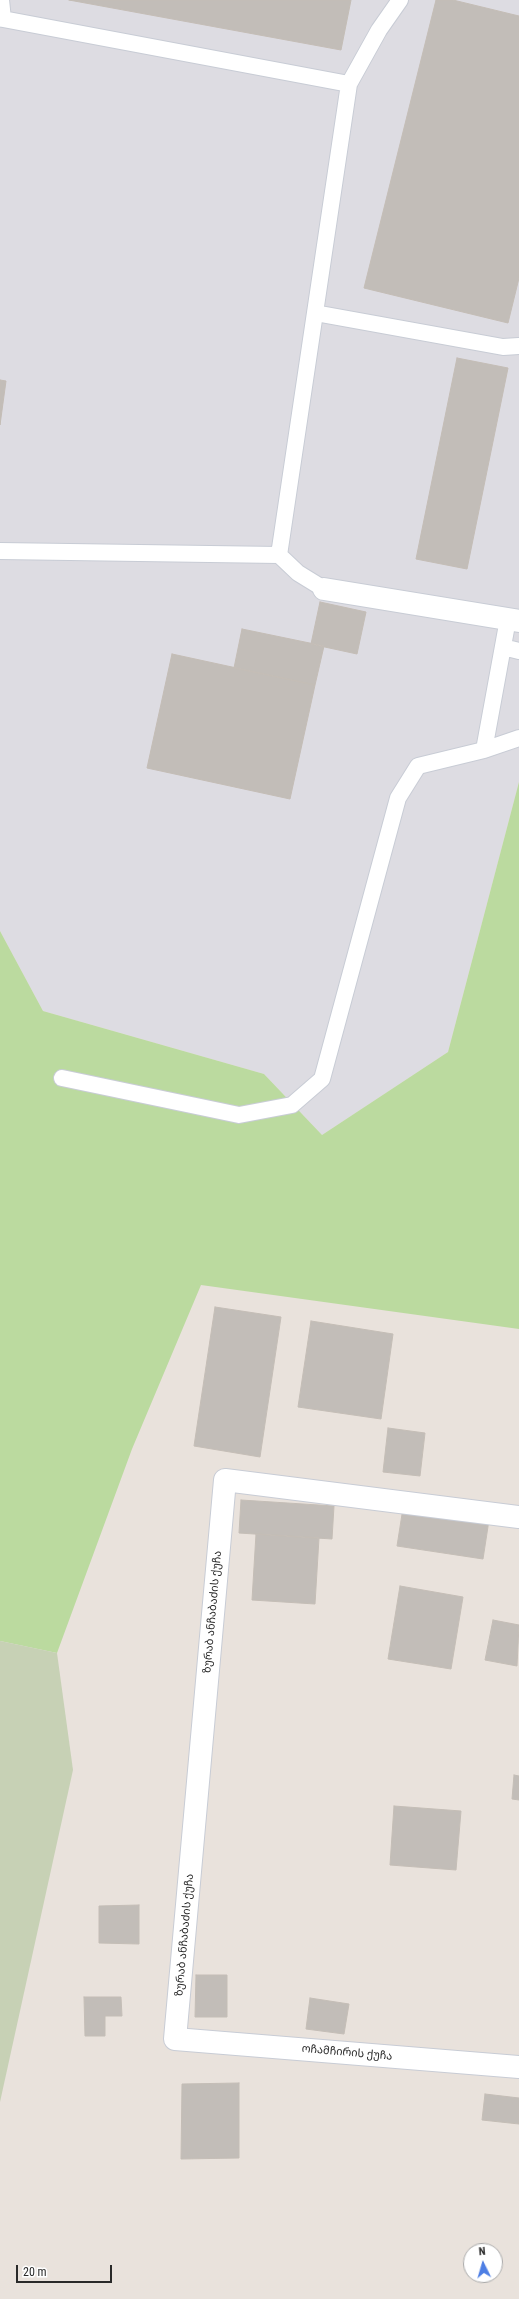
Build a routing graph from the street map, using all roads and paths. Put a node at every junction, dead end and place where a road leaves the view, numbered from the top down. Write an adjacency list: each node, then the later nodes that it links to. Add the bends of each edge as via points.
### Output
1 (1, 0): 3 (lane, via 3,19)
2 (400, 0): 3 (lane, via 379,30)
3 (349, 84): 4 (lane)
4 (315, 313): 5 (lane, via 503,348); 7 (lane)
5 (519, 346)
6 (0, 551): 7 (lane)
7 (278, 555): 8 (lane, via 298,573)
8 (324, 589): 9 (street)
9 (514, 620): 10 (lane)
10 (503, 647): 11 (lane); 13 (lane)
11 (519, 650)
12 (519, 738): 13 (lane)
13 (484, 750): 14 (lane, via 418,766 398,798 322,1079 292,1105 239,1115)
14 (62, 1078)
15 (519, 1517): 16 (street, ზურაბ ანჩაბაძის ქუჩა, via 225,1480)
16 (175, 2039): 17 (street, ოჩამჩირის ქუჩა)
17 (519, 2067)

